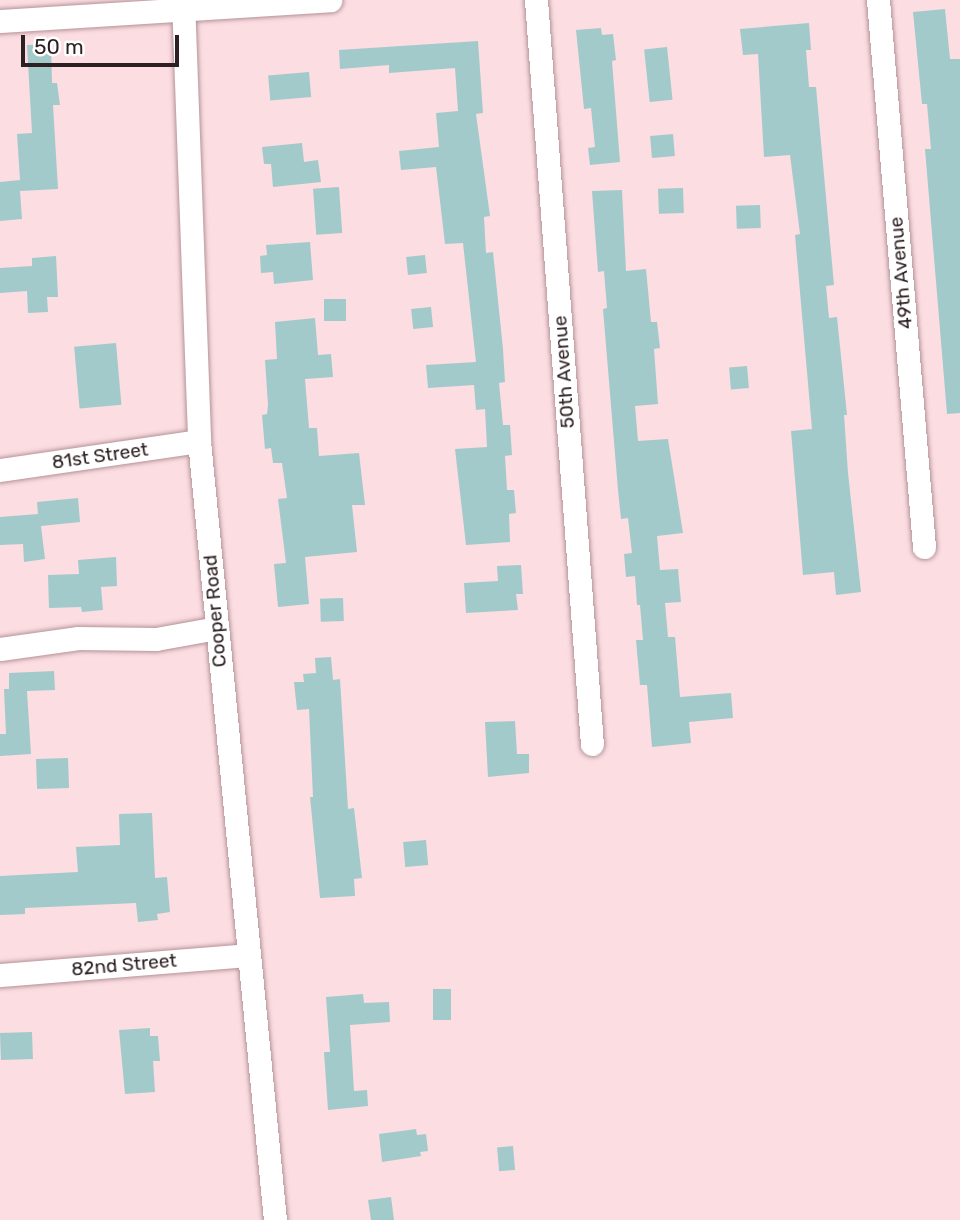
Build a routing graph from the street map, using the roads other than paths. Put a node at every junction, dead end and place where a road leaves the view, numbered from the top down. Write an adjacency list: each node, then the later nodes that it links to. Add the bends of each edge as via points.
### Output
1 (330, 0): 4 (street)
2 (536, 0): 11 (street, 50th Avenue)
3 (877, 0): 8 (street, 49th Avenue)
4 (182, 6): 5 (street); 6 (street, Cooper Road)
5 (0, 21)
6 (199, 441): 7 (street, 81st Street); 9 (street, Cooper Road)
7 (0, 470)
8 (924, 547)
9 (217, 628): 10 (street, via 156,639 78,638); 12 (street, Cooper Road)
10 (0, 649)
11 (592, 744)
12 (248, 955): 13 (street, 82nd Street); 14 (street, Cooper Road)
13 (0, 975)
14 (275, 1220)

